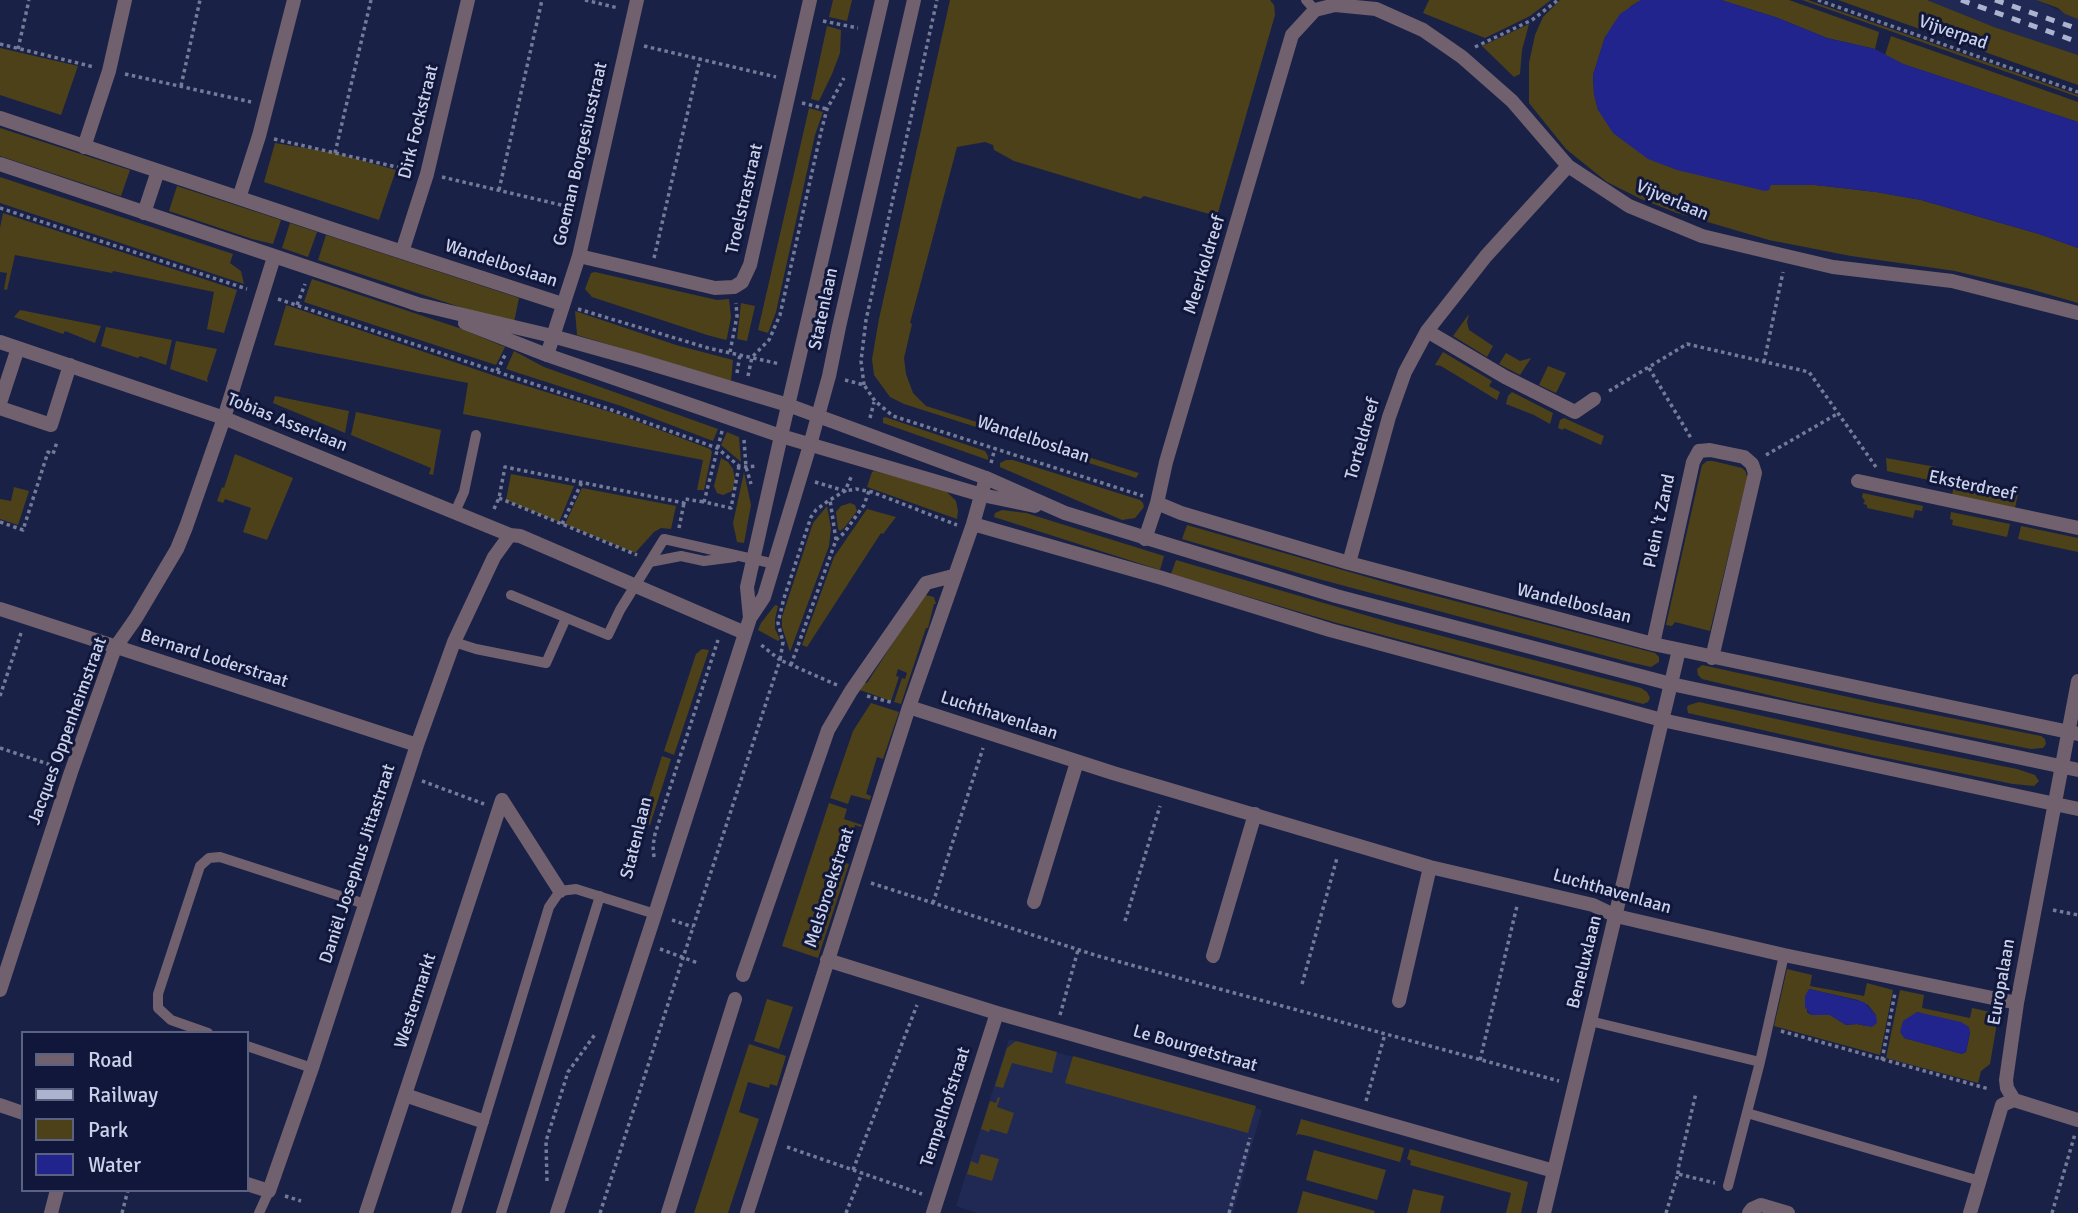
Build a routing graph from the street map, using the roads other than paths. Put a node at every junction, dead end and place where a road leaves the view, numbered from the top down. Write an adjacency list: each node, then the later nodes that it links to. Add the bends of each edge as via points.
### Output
1 (125, 0): 10 (street, via 110,71)
2 (294, 0): 14 (street)
3 (468, 0): 16 (street, Dirk Fockstraat, via 427,174)
4 (810, 0): 17 (street, Troelstrastraat, via 750,265 742,282 715,288)
5 (882, 0): 29 (street, Statenlaan)
6 (914, 0): 31 (street, Statenlaan)
7 (1310, 5): 12 (street, Vijverlaan, via 1376,9 1423,30 1513,102); 39 (street, Meerkoldreef, via 1292,35)
8 (635, 6): 17 (street, Goeman Borgesiusstraat)
9 (0, 118): 10 (street, Wandelboslaan)
10 (84, 147): 13 (street, Wandelboslaan)
11 (0, 164): 15 (street)
12 (1568, 166): 21 (street, Vijverlaan, via 1629,206 1702,236 1833,267 1952,281); 22 (street, Torteldreef, via 1486,256)
13 (158, 171): 14 (street, Wandelboslaan); 15 (street)
14 (239, 198): 16 (street, Wandelboslaan)
15 (144, 213): 18 (street)
16 (402, 252): 20 (street, Wandelboslaan)
17 (579, 256): 20 (street, Goeman Borgesiusstraat)
18 (274, 257): 19 (street); 32 (street, Jacques Oppenheimstraat)
19 (413, 303): 23 (street); 26 (street)
20 (562, 304): 23 (street, Goeman Borgesiusstraat)
21 (2078, 313)
22 (1427, 331): 28 (street, via 1575,412); 48 (street, Torteldreef, via 1405,372 1389,417)
23 (552, 336): 26 (street, Goeman Borgesiusstraat); 29 (street)
24 (0, 342): 25 (street, Tobias Asserlaan)
25 (18, 348): 27 (street, Tobias Asserlaan); 30 (street)
26 (547, 355): 34 (street)
27 (70, 365): 30 (street, via 51,425); 32 (street, Tobias Asserlaan)
28 (1594, 400)
29 (788, 405): 31 (street); 34 (street, Statenlaan)
30 (0, 406)
31 (818, 415): 35 (street, Statenlaan); 36 (street)
32 (224, 418): 40 (street, Tobias Asserlaan); 58 (street, Jacques Oppenheimstraat, via 177,550)
33 (476, 435): 40 (lane)
34 (781, 436): 35 (street); 46 (street, Statenlaan)
35 (810, 445): 38 (street); 49 (street, Statenlaan)
36 (986, 478): 38 (street, Melsbroekstraat); 41 (street)
37 (1858, 481): 43 (street, Eksterdreef)
38 (982, 495): 41 (street); 42 (street, Melsbroekstraat)
39 (1157, 503): 45 (street, Meerkoldreef); 48 (street, Wandelboslaan)
40 (455, 512): 44 (street, Tobias Asserlaan)
41 (1065, 513): 45 (street)
42 (973, 524): 50 (street, Melsbroekstraat); 64 (street)
43 (2078, 528)
44 (510, 535): 51 (street, Tobias Asserlaan); 56 (street, Daniël Josephus Jittastraat, via 494,557)
45 (1145, 539): 62 (street, via 1336,596)
46 (748, 558): 47 (lane, via 704,561 681,556); 47 (lane, via 664,539); 49 (lane); 55 (street, Statenlaan)
47 (650, 562): 51 (lane)
48 (1349, 563): 57 (street, Wandelboslaan)
49 (775, 564): 55 (street, Statenlaan)
50 (953, 576): 63 (street, Melsbroekstraat); 83 (street, via 926,583 828,730)
51 (636, 585): 54 (lane, via 608,635); 55 (street, Tobias Asserlaan, via 723,623)
52 (511, 595): 54 (lane)
53 (0, 609): 58 (street, Bernard Loderstraat)
54 (566, 618): 56 (lane, via 546,663)
55 (748, 626): 78 (street, Statenlaan)
56 (454, 642): 66 (street, Daniël Josephus Jittastraat)
57 (1653, 644): 59 (street, Wandelboslaan); 60 (street, Plein 't Zand, via 1693,462 1699,451 1744,457 1755,473)
58 (115, 648): 66 (street, Bernard Loderstraat); 84 (street, Jacques Oppenheimstraat)
59 (1679, 650): 60 (street, Wandelboslaan); 62 (street, Beneluxlaan)
60 (1712, 658): 65 (street, Wandelboslaan)
61 (2078, 681): 65 (street)
62 (1671, 684): 64 (street, Beneluxlaan); 68 (street)
63 (909, 707): 67 (street, Luchthavenlaan); 82 (street, Melsbroekstraat)
64 (1662, 720): 70 (street); 79 (street, Beneluxlaan)
65 (2073, 733): 68 (street)
66 (417, 745): 77 (street, Daniël Josephus Jittastraat)
67 (1077, 762): 72 (street, Luchthavenlaan); 76 (street)
68 (2062, 766): 69 (street); 70 (street)
69 (2078, 770)
70 (2054, 804): 71 (street); 87 (street, Europalaan)
71 (2078, 809)
72 (1255, 814): 73 (street, Luchthavenlaan); 81 (street)
73 (1430, 867): 79 (street, Luchthavenlaan, via 1593,905); 86 (street)
74 (560, 891): 75 (lane, via 576,889); 94 (street, Westermarkt, via 500,805); 99 (lane, via 549,907)
75 (600, 896): 78 (lane); 112 (lane)
76 (1034, 902)
77 (365, 904): 90 (lane, via 220,857 209,858 200,866 158,994 158,1008 171,1020); 93 (street, Daniël Josephus Jittastraat)
78 (656, 914): 113 (street, Statenlaan)
79 (1616, 916): 80 (street, Luchthavenlaan); 89 (street, Beneluxlaan)
80 (1784, 955): 87 (street, Luchthavenlaan); 92 (lane)
81 (1213, 956)
82 (827, 960): 88 (street, Le Bourgetstraat); 115 (street, Melsbroekstraat)
83 (743, 975)
84 (0, 990)
85 (736, 999): 114 (street)
86 (1399, 1001)
87 (2018, 1003): 95 (street, Europalaan, via 2006,1080)
88 (997, 1013): 101 (street, Le Bourgetstraat); 107 (street, Tempelhofstraat)
89 (1590, 1021): 92 (lane); 101 (street, Beneluxlaan)
90 (202, 1031)
91 (248, 1046): 93 (lane)
92 (1759, 1062): 98 (lane)
93 (312, 1068): 105 (street, Daniël Josephus Jittastraat)
94 (405, 1095): 99 (street); 110 (street, Westermarkt)
95 (2012, 1097): 100 (street); 102 (street, via 2002,1105)
96 (0, 1105): 97 (street)
97 (21, 1112)
98 (1747, 1113): 102 (lane); 104 (lane)
99 (482, 1121): 111 (lane)
100 (2078, 1121)
101 (1554, 1171): 116 (street, Beneluxlaan)
102 (1980, 1181): 119 (street)
103 (248, 1184): 105 (street)
104 (1728, 1186)
105 (269, 1191): 109 (lane)
106 (56, 1192): 108 (street)
107 (935, 1206)
108 (51, 1213)
109 (259, 1213)
110 (366, 1213)
111 (456, 1213)
112 (501, 1213)
113 (557, 1213)
114 (668, 1213)
115 (747, 1213)
116 (1544, 1213)
117 (1749, 1213): 118 (street, via 1761,1205)
118 (1788, 1213)
119 (1970, 1213)

